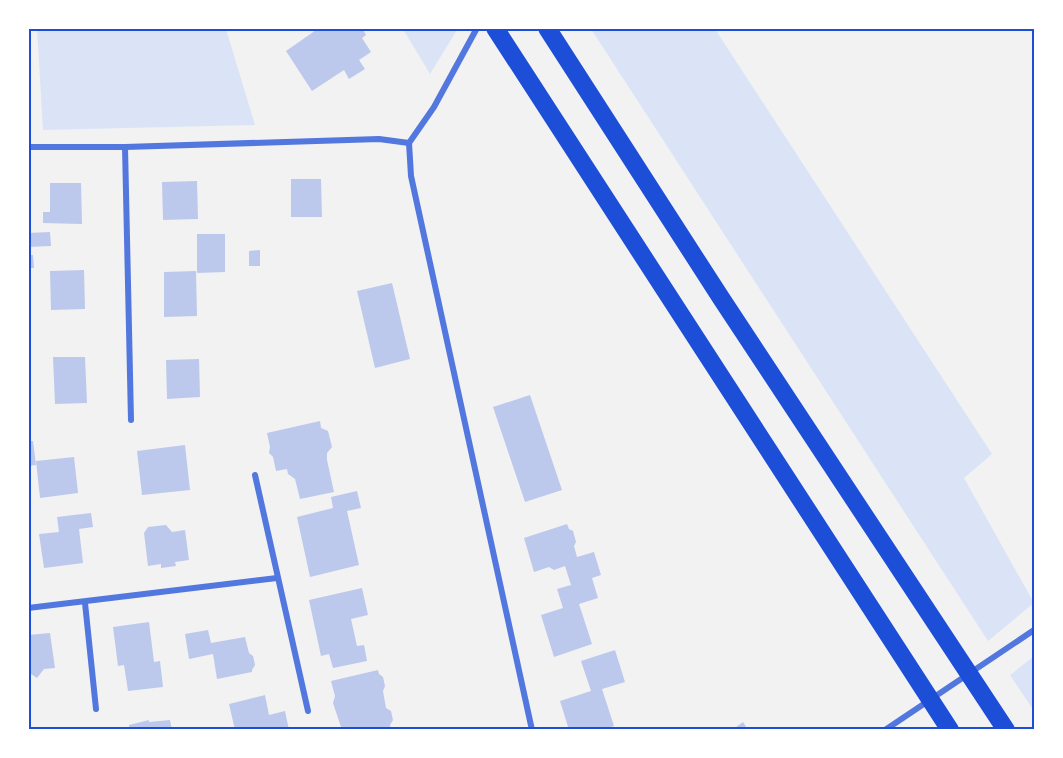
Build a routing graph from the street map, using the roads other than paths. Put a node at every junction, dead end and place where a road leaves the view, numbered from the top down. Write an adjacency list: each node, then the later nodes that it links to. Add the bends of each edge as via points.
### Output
1 (477, 28): 4 (street)
2 (495, 28): 17 (highway)
3 (547, 28): 18 (highway)
4 (410, 143): 6 (street, via 379,139); 15 (street, via 411,176)
5 (28, 147): 6 (street)
6 (125, 147): 7 (street)
7 (130, 420)
8 (255, 475): 9 (street)
9 (277, 579): 10 (street); 14 (street)
10 (85, 603): 11 (street); 13 (street)
11 (28, 608)
12 (1035, 630): 16 (street)
13 (96, 709)
14 (308, 711)
15 (532, 729)
16 (885, 729)
17 (950, 729)
18 (1006, 729)

